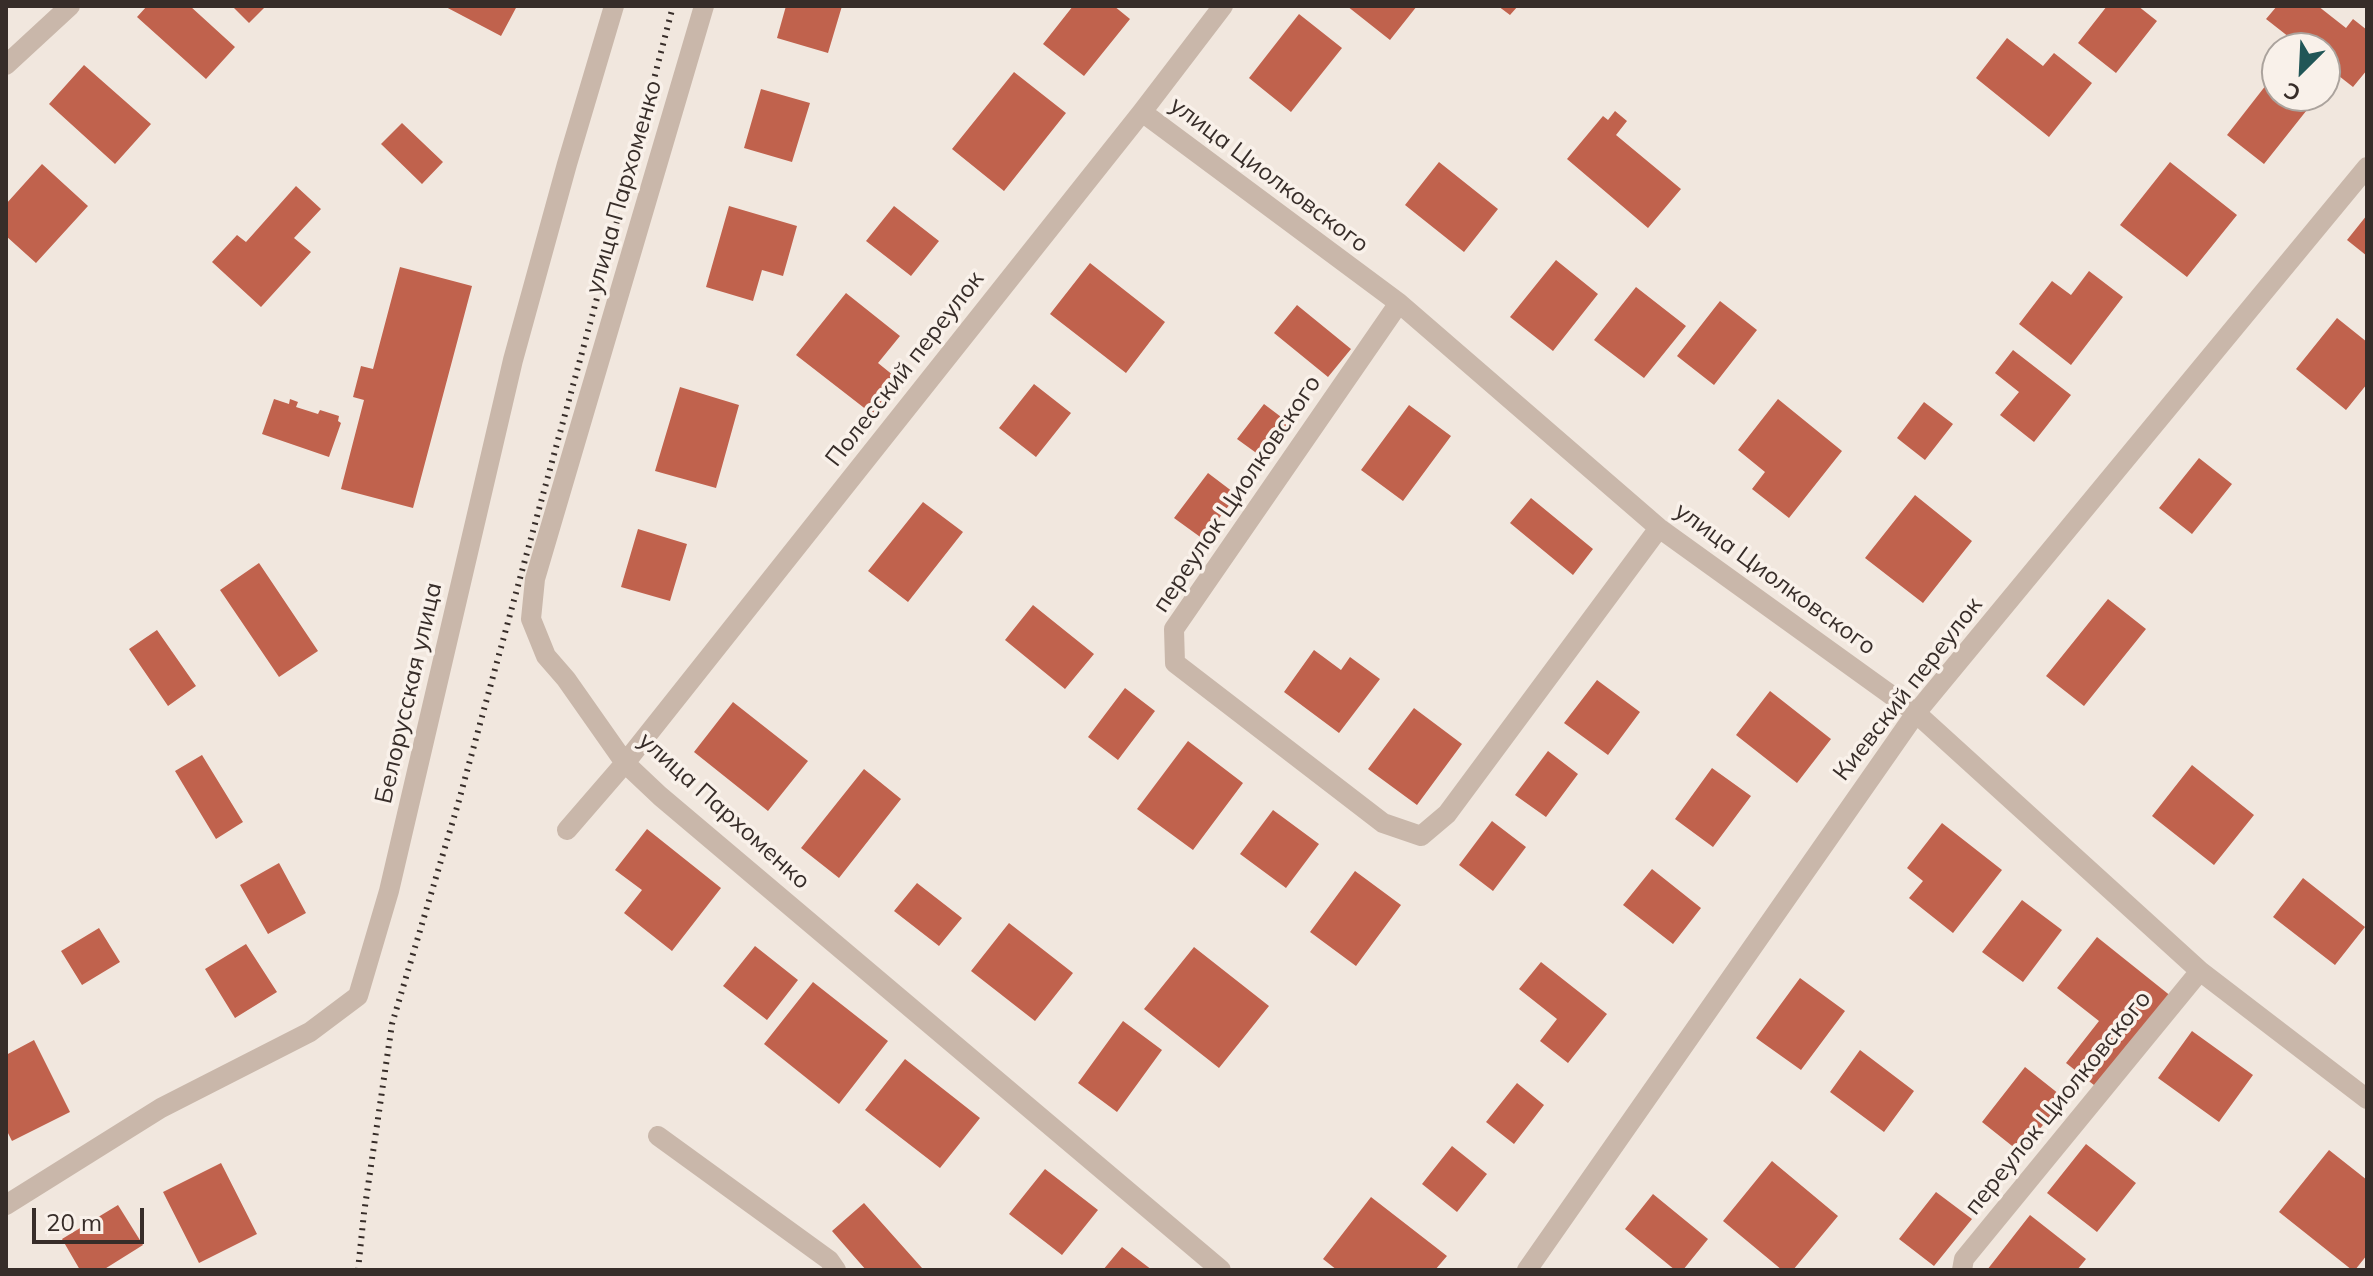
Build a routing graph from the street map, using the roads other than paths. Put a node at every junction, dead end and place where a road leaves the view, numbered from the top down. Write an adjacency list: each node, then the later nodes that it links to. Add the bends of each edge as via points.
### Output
1 (614, 6): 16 (street, Белорусская улица, via 513,360 389,891 358,996 310,1032 161,1108)
2 (704, 6): 11 (street, улица Пархоменко, via 535,579 531,619 546,656)
3 (1223, 6): 6 (street, Полесский переулок)
4 (68, 7): 5 (street)
5 (6, 65)
6 (1142, 112): 8 (street, улица Циолковского); 11 (street, Полесский переулок)
7 (2367, 167): 10 (street, Киевский переулок)
8 (1399, 303): 9 (street, улица Циолковского); 9 (street, переулок Циолковского, via 1174,629 1175,663 1383,823 1421,836 1447,814)
9 (1659, 528): 10 (street, улица Циолковского)
10 (1916, 713): 13 (street, улица Циолковского); 19 (street, Киевский переулок)
11 (625, 763): 12 (street); 18 (street, улица Пархоменко)
12 (567, 830)
13 (2200, 971): 14 (street, улица Циолковского); 20 (street, переулок Циолковского, via 1964,1259)
14 (2367, 1099)
15 (658, 1136): 17 (street)
16 (6, 1205)
17 (836, 1270)
18 (1221, 1270)
19 (1527, 1270)
20 (1962, 1270)

